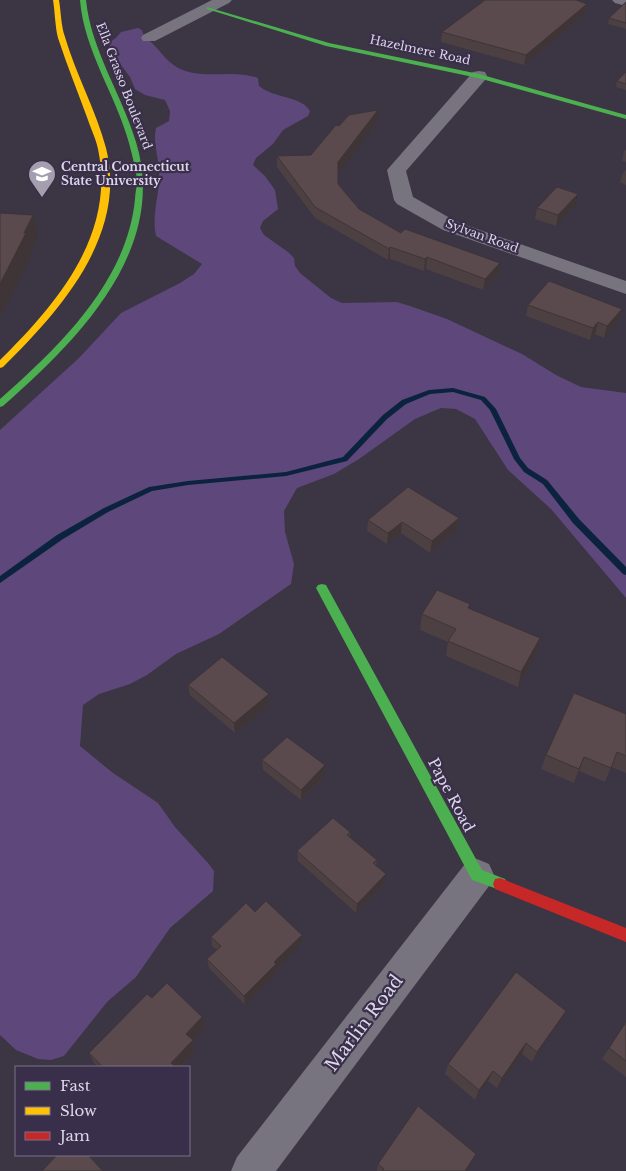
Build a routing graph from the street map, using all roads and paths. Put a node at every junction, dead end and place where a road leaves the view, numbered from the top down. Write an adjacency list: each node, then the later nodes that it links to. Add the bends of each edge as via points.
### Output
1 (56, 0): 8 (main road, Ella Grasso Boulevard, via 58,23)
2 (83, 0): 8 (main road, Ella Grasso Boulevard)
3 (224, 0): 6 (street)
4 (620, 0): 5 (street)
5 (626, 1)
6 (209, 8): 7 (street); 9 (main road, Hazelmere Road, via 328,45)
7 (149, 38)
8 (85, 61): 12 (main road, Ella Grasso Boulevard, via 104,156 106,181 100,221 88,256 67,292); 13 (main road, Ella Grasso Boulevard, via 134,145 139,194 133,230 117,270 91,312 67,342)
9 (479, 76): 10 (main road, Hazelmere Road); 11 (street, Sylvan Road, via 396,170 404,200 450,226)
10 (626, 117)
11 (626, 288)
12 (0, 365)
13 (0, 404)
14 (322, 588): 15 (main road, Pape Road)
15 (477, 875): 16 (main road); 17 (street, Marlin Road)
16 (626, 936)
17 (251, 1171)

